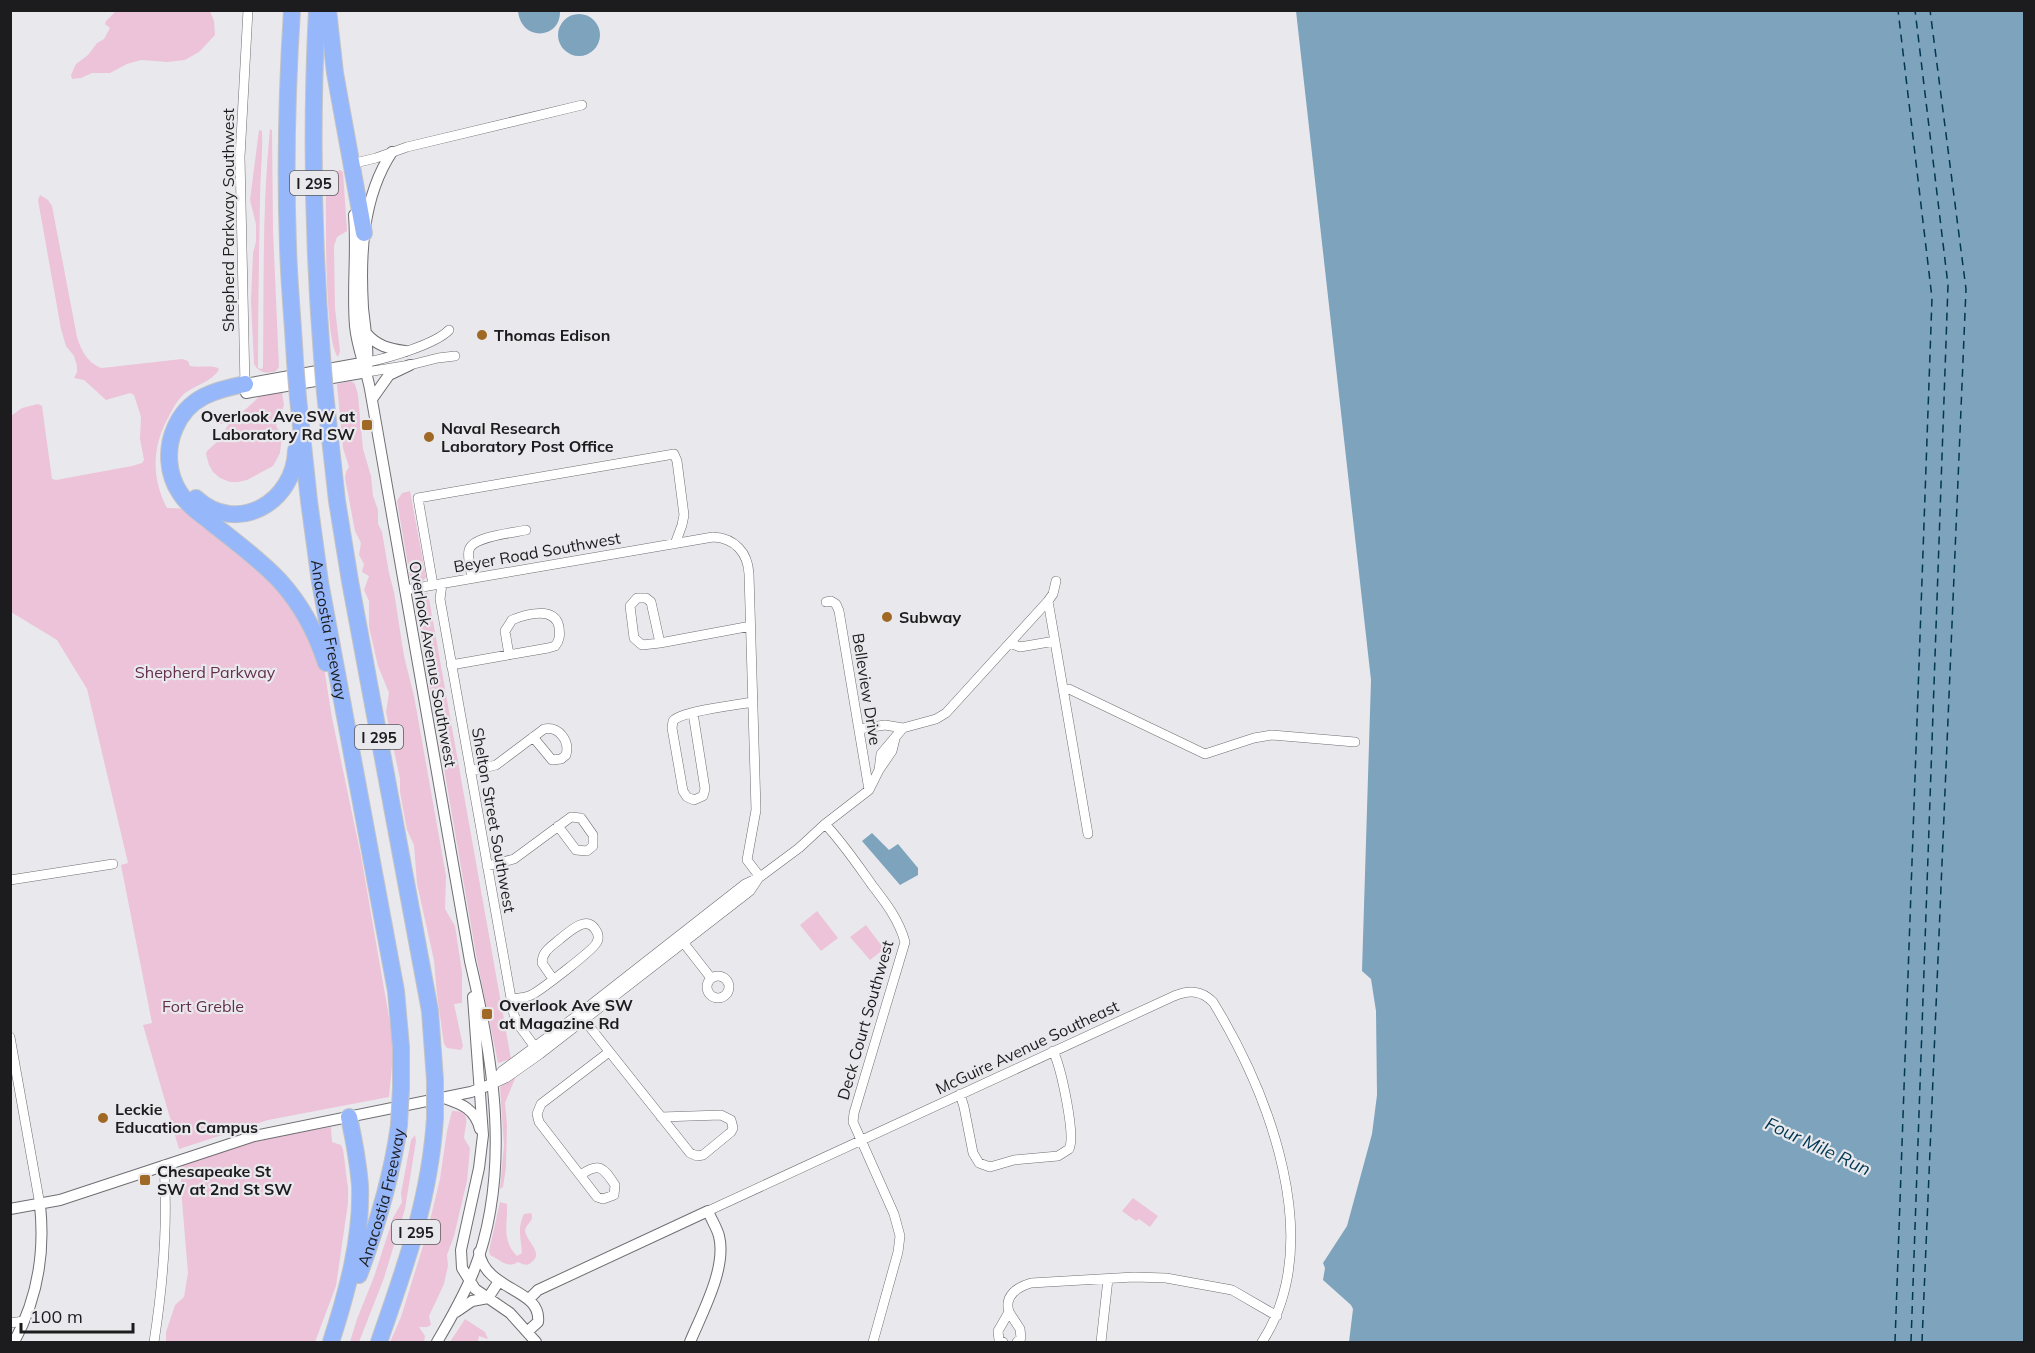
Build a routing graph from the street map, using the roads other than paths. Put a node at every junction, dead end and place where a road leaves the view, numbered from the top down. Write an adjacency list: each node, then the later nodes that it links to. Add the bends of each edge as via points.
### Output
1 (248, 10): 15 (street, Shepherd Parkway Southwest, via 240,157)
2 (292, 10): 16 (highway, Anacostia Freeway / I 295, bridge, via 287,131)
3 (317, 10): 89 (highway, Anacostia Freeway / I 295, bridge, via 315,242 325,393 350,581 430,1011 435,1080 431,1158 420,1217)
4 (328, 10): 7 (highway)
5 (582, 105): 6 (street)
6 (392, 152): 7 (street); 8 (street, via 373,193)
7 (351, 164): 8 (highway); 14 (street, via 354,307 357,344)
8 (364, 233): 10 (street)
9 (449, 330): 11 (street)
10 (366, 333): 11 (street, via 385,348); 14 (street)
11 (405, 351): 14 (street)
12 (454, 356): 13 (street)
13 (410, 365): 14 (street); 17 (street, via 389,375)
14 (366, 366): 15 (street); 17 (street, Overlook Avenue Southwest)
15 (245, 389): 16 (highway, via 199,409 185,425 178,445 180,473 189,490 205,505 226,513 257,510 286,487 296,454); 42 (highway, via 210,393 187,408 173,432 170,469 184,499 273,574 309,623 329,671 349,775)
16 (295, 398): 42 (highway, Anacostia Freeway / I 295, via 320,582)
17 (372, 399): 23 (street, Overlook Avenue Southwest)
18 (526, 530): 20 (street, via 472,543 468,550)
19 (675, 544): 20 (street, Beyer Road Southwest); 22 (street, Shelton Street Southwest, via 684,515 674,454 418,498); 26 (street, Beyer Road Southwest, via 718,537 742,550 749,569)
20 (472, 578): 22 (street, Beyer Road Southwest)
21 (1056, 581): 24 (street)
22 (437, 585): 23 (street, Beyer Road Southwest); 31 (street, Shelton Street Southwest)
23 (405, 590): 50 (street, Overlook Avenue Southwest)
24 (1048, 601): 27 (street); 29 (street)
25 (826, 602): 36 (street, Belleview Drive, via 836,604 839,610)
26 (751, 626): 28 (street); 33 (street, Beyer Road Southwest)
27 (1055, 641): 29 (street, via 1020,647); 32 (street)
28 (660, 642): 28 (street, via 651,602 633,600 630,609 636,641 646,645)
29 (1010, 643): 35 (street, via 946,713)
30 (509, 655): 30 (street, via 505,631 512,620 540,613 556,619 560,634 555,646); 31 (street)
31 (452, 665): 39 (street, Shelton Street Southwest)
32 (1064, 690): 38 (street, via 1102,704 1204,754 1272,735); 44 (street)
33 (753, 702): 34 (street); 47 (street, Beyer Road Southwest, via 756,810 747,860)
34 (693, 713): 34 (street, via 674,718 672,728 683,791 694,800 703,796 705,789)
35 (903, 728): 36 (street, via 885,725); 40 (street, via 881,754 879,770)
36 (860, 729): 40 (street, Belleview Drive)
37 (533, 737): 39 (street, via 496,765)
38 (1355, 742)
39 (470, 771): 46 (street, Shelton Street Southwest)
40 (869, 790): 41 (street)
41 (825, 824): 47 (street); 67 (street, Deck Court Southwest, via 890,909 905,942 854,1113 853,1122)
42 (365, 826): 88 (highway, Anacostia Freeway / I 295, bridge, via 397,998 401,1047 399,1125 378,1221)
43 (558, 826): 46 (street, via 512,861)
44 (1088, 834)
45 (113, 864): 48 (street)
46 (487, 866): 53 (street, Shelton Street Southwest)
47 (759, 877): 49 (street, via 750,891)
48 (10, 880)
49 (681, 939): 51 (street); 54 (street)
50 (470, 961): 59 (street, Overlook Avenue Southwest); 60 (street, Overlook Avenue Southwest)
51 (711, 978)
52 (553, 979): 52 (street, via 542,963 544,953 578,926 592,925 598,937 595,947); 53 (street, via 530,996)
53 (511, 999): 56 (street, Shelton Street Southwest, via 515,1019)
54 (581, 1017): 56 (street); 58 (street)
55 (10, 1037): 63 (street)
56 (538, 1050): 59 (street, via 507,1078)
57 (1053, 1051): 61 (street, McGuire Avenue Southeast); 61 (street, via 1060,1067 1072,1138 1069,1149 1060,1155 990,1167 979,1163 973,1153); 82 (street, McGuire Avenue Southeast, via 1182,993 1197,992 1211,1000 1260,1097 1283,1172 1290,1247 1287,1280)
58 (609, 1052): 66 (street); 70 (street, via 538,1110 539,1122)
59 (492, 1084): 60 (street); 74 (street, Overlook Avenue Southwest, via 494,1181)
60 (481, 1089): 62 (street); 68 (street, Overlook Avenue Southwest)
61 (960, 1094): 67 (street, McGuire Avenue Southeast)
62 (444, 1098): 65 (street); 68 (street, via 470,1110)
63 (21, 1099): 64 (street); 71 (street)
64 (10, 1100)
65 (349, 1117): 69 (street, via 254,1136); 88 (highway, via 359,1175 359,1219 351,1272)
66 (661, 1117): 66 (street, via 722,1115 731,1120 733,1128 697,1156 690,1153)
67 (861, 1141): 73 (street, McGuire Avenue Southeast); 93 (street, Deck Court Southwest, via 894,1214 900,1239)
68 (482, 1143): 77 (street, Overlook Avenue Southwest, via 461,1250 462,1268)
69 (164, 1165): 71 (street); 87 (street, via 163,1256)
70 (581, 1175)
71 (40, 1205): 72 (street); 83 (street, via 39,1266)
72 (10, 1209)
73 (708, 1211): 79 (street, McGuire Avenue Southeast, via 538,1290); 92 (street, via 719,1234 721,1250)
74 (479, 1252): 76 (street, via 485,1270); 77 (street, Overlook Avenue Southwest)
75 (1108, 1278): 80 (street, via 1028,1283 1011,1296); 82 (street, via 1158,1278 1224,1288); 96 (street)
76 (499, 1281): 78 (street); 79 (street)
77 (469, 1282): 78 (street); 81 (street, Overlook Avenue Southwest)
78 (488, 1298): 81 (street, via 467,1304); 85 (street, via 510,1313)
79 (529, 1299): 85 (street, via 538,1315)
80 (1010, 1312): 94 (street, via 998,1331); 95 (street, via 1020,1329)
81 (454, 1314): 90 (street, Overlook Avenue Southwest)
82 (1277, 1316): 97 (street, McGuire Avenue Southeast)
83 (24, 1321): 84 (street); 86 (street)
84 (10, 1323)
85 (527, 1332): 91 (street)
86 (14, 1342)
87 (154, 1342)
88 (332, 1342)
89 (379, 1342)
90 (437, 1342)
91 (536, 1342)
92 (690, 1342)
93 (873, 1342)
94 (1003, 1342)
95 (1017, 1342)
96 (1101, 1342)
97 (1262, 1342)

